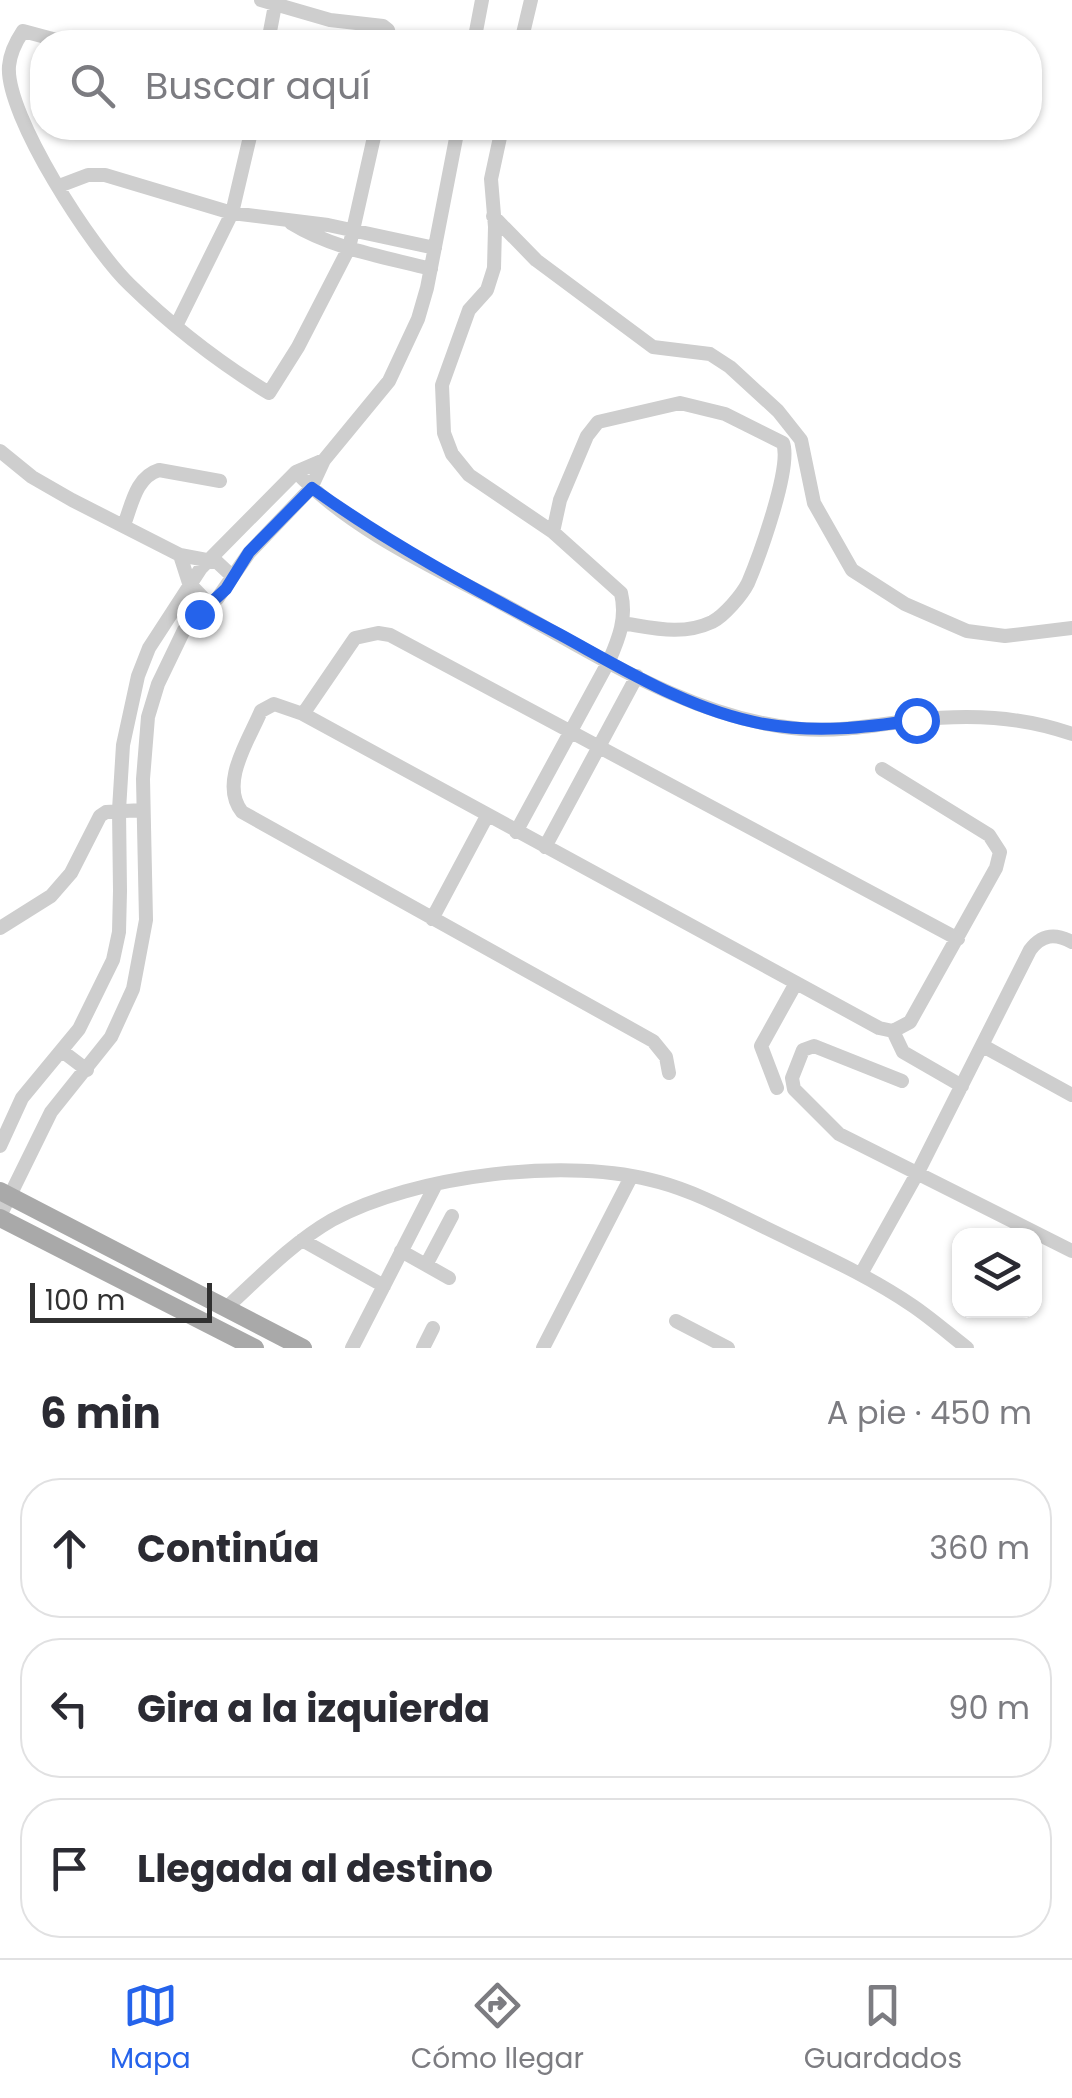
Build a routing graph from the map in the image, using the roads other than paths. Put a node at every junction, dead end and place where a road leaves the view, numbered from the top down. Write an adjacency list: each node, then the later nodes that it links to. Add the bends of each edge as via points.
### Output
1 (482, 0): 6 (street)
2 (530, 0): 7 (street)
3 (268, 2): 4 (street); 5 (street)
4 (268, 30)
5 (388, 30)
6 (476, 30)
7 (524, 30)
8 (30, 32): 9 (street, via 24,30 9,66)
9 (30, 132)
10 (34, 140): 15 (street)
11 (249, 140): 16 (street)
12 (373, 140): 19 (street)
13 (456, 140): 22 (street)
14 (499, 140): 17 (street, via 490,179)
15 (59, 186): 16 (street, via 105,175); 25 (street, via 110,263)
16 (232, 214): 18 (street); 25 (street)
17 (493, 216): 32 (street, via 494,268 487,290 469,310 442,385 444,433 468,475); 39 (street, via 536,260 653,347 710,354 778,411 802,440 814,503 852,570 905,604 968,631 1005,636)
18 (291, 222): 19 (street); 21 (street)
19 (354, 230): 20 (street); 21 (street)
20 (387, 238): 22 (street); 23 (street)
21 (349, 248): 23 (street); 25 (street, via 270,393)
22 (435, 248): 24 (street)
23 (382, 256): 24 (street)
24 (431, 269): 27 (street, via 418,320 390,381)
25 (176, 326)
26 (0, 451): 31 (street, via 32,477)
27 (324, 460): 28 (street); 30 (street)
28 (296, 472): 30 (street); 34 (street)
29 (220, 480): 31 (street, via 151,472)
30 (312, 488): 35 (street); 40 (street, via 397,546)
31 (124, 524): 33 (street)
32 (552, 532): 38 (street, via 622,593); 38 (street, via 598,422 680,403 725,414 783,443 776,500 746,586 717,620 686,632)
33 (180, 555): 34 (street); 36 (street)
34 (208, 560): 35 (street); 36 (street)
35 (232, 576): 37 (street)
36 (189, 583): 37 (street); 47 (street, via 138,676)
37 (210, 605): 48 (street, via 184,630 158,684 148,717)
38 (622, 624): 40 (street)
39 (1072, 628)
40 (610, 661): 41 (street); 43 (street)
41 (636, 676): 44 (street, via 761,724 832,730 970,716); 45 (street)
42 (303, 714): 43 (street, via 348,644 378,633); 49 (street); 52 (street, via 274,704 261,711 234,774 237,805)
43 (571, 732): 45 (street); 50 (street)
44 (1072, 734)
45 (597, 746): 51 (street); 54 (street)
46 (882, 769): 54 (street, via 997,843 1000,859)
47 (118, 810): 48 (street); 53 (street, via 100,816 71,873 51,896); 56 (street)
48 (143, 810): 57 (street, via 146,920)
49 (487, 816): 50 (street); 52 (street)
50 (516, 832): 51 (street)
51 (545, 847): 58 (street)
52 (432, 919): 63 (street, via 653,1041)
53 (0, 928)
54 (958, 939): 59 (street, via 910,1022)
55 (1072, 942): 60 (street, via 1050,936 1035,943)
56 (113, 960): 57 (street); 61 (street)
57 (138, 972): 62 (street, via 112,1036)
58 (796, 984): 59 (street); 66 (street, via 761,1046)
59 (893, 1030): 65 (street, via 902,1052)
60 (983, 1046): 65 (street); 67 (street)
61 (62, 1052): 62 (street); 68 (street, via 22,1098)
62 (87, 1070): 72 (street, via 51,1112)
63 (669, 1073)
64 (902, 1082): 69 (street, via 814,1046 803,1050 792,1078 794,1089 838,1134)
65 (962, 1086): 69 (street)
66 (777, 1088)
67 (1072, 1095)
68 (0, 1146)
69 (918, 1172): 76 (street); 79 (street)
70 (631, 1177): 71 (street, via 534,1171); 79 (street, via 696,1196); 89 (street)
71 (436, 1184): 75 (street, via 366,1204); 77 (street)
72 (5, 1194): 74 (street); 82 (main road)
73 (452, 1216): 78 (street)
74 (0, 1217): 85 (main road)
75 (302, 1240): 81 (street); 82 (street)
76 (1072, 1250)
77 (401, 1252): 78 (street); 81 (street)
78 (426, 1265): 80 (street)
79 (861, 1274): 91 (street)
80 (450, 1278)
81 (384, 1286): 87 (street)
82 (226, 1308): 86 (main road)
83 (676, 1320): 90 (street)
84 (433, 1328): 88 (street)
85 (255, 1348)
86 (303, 1348)
87 (352, 1348)
88 (422, 1348)
89 (542, 1348)
90 (728, 1348)
91 (967, 1348)

